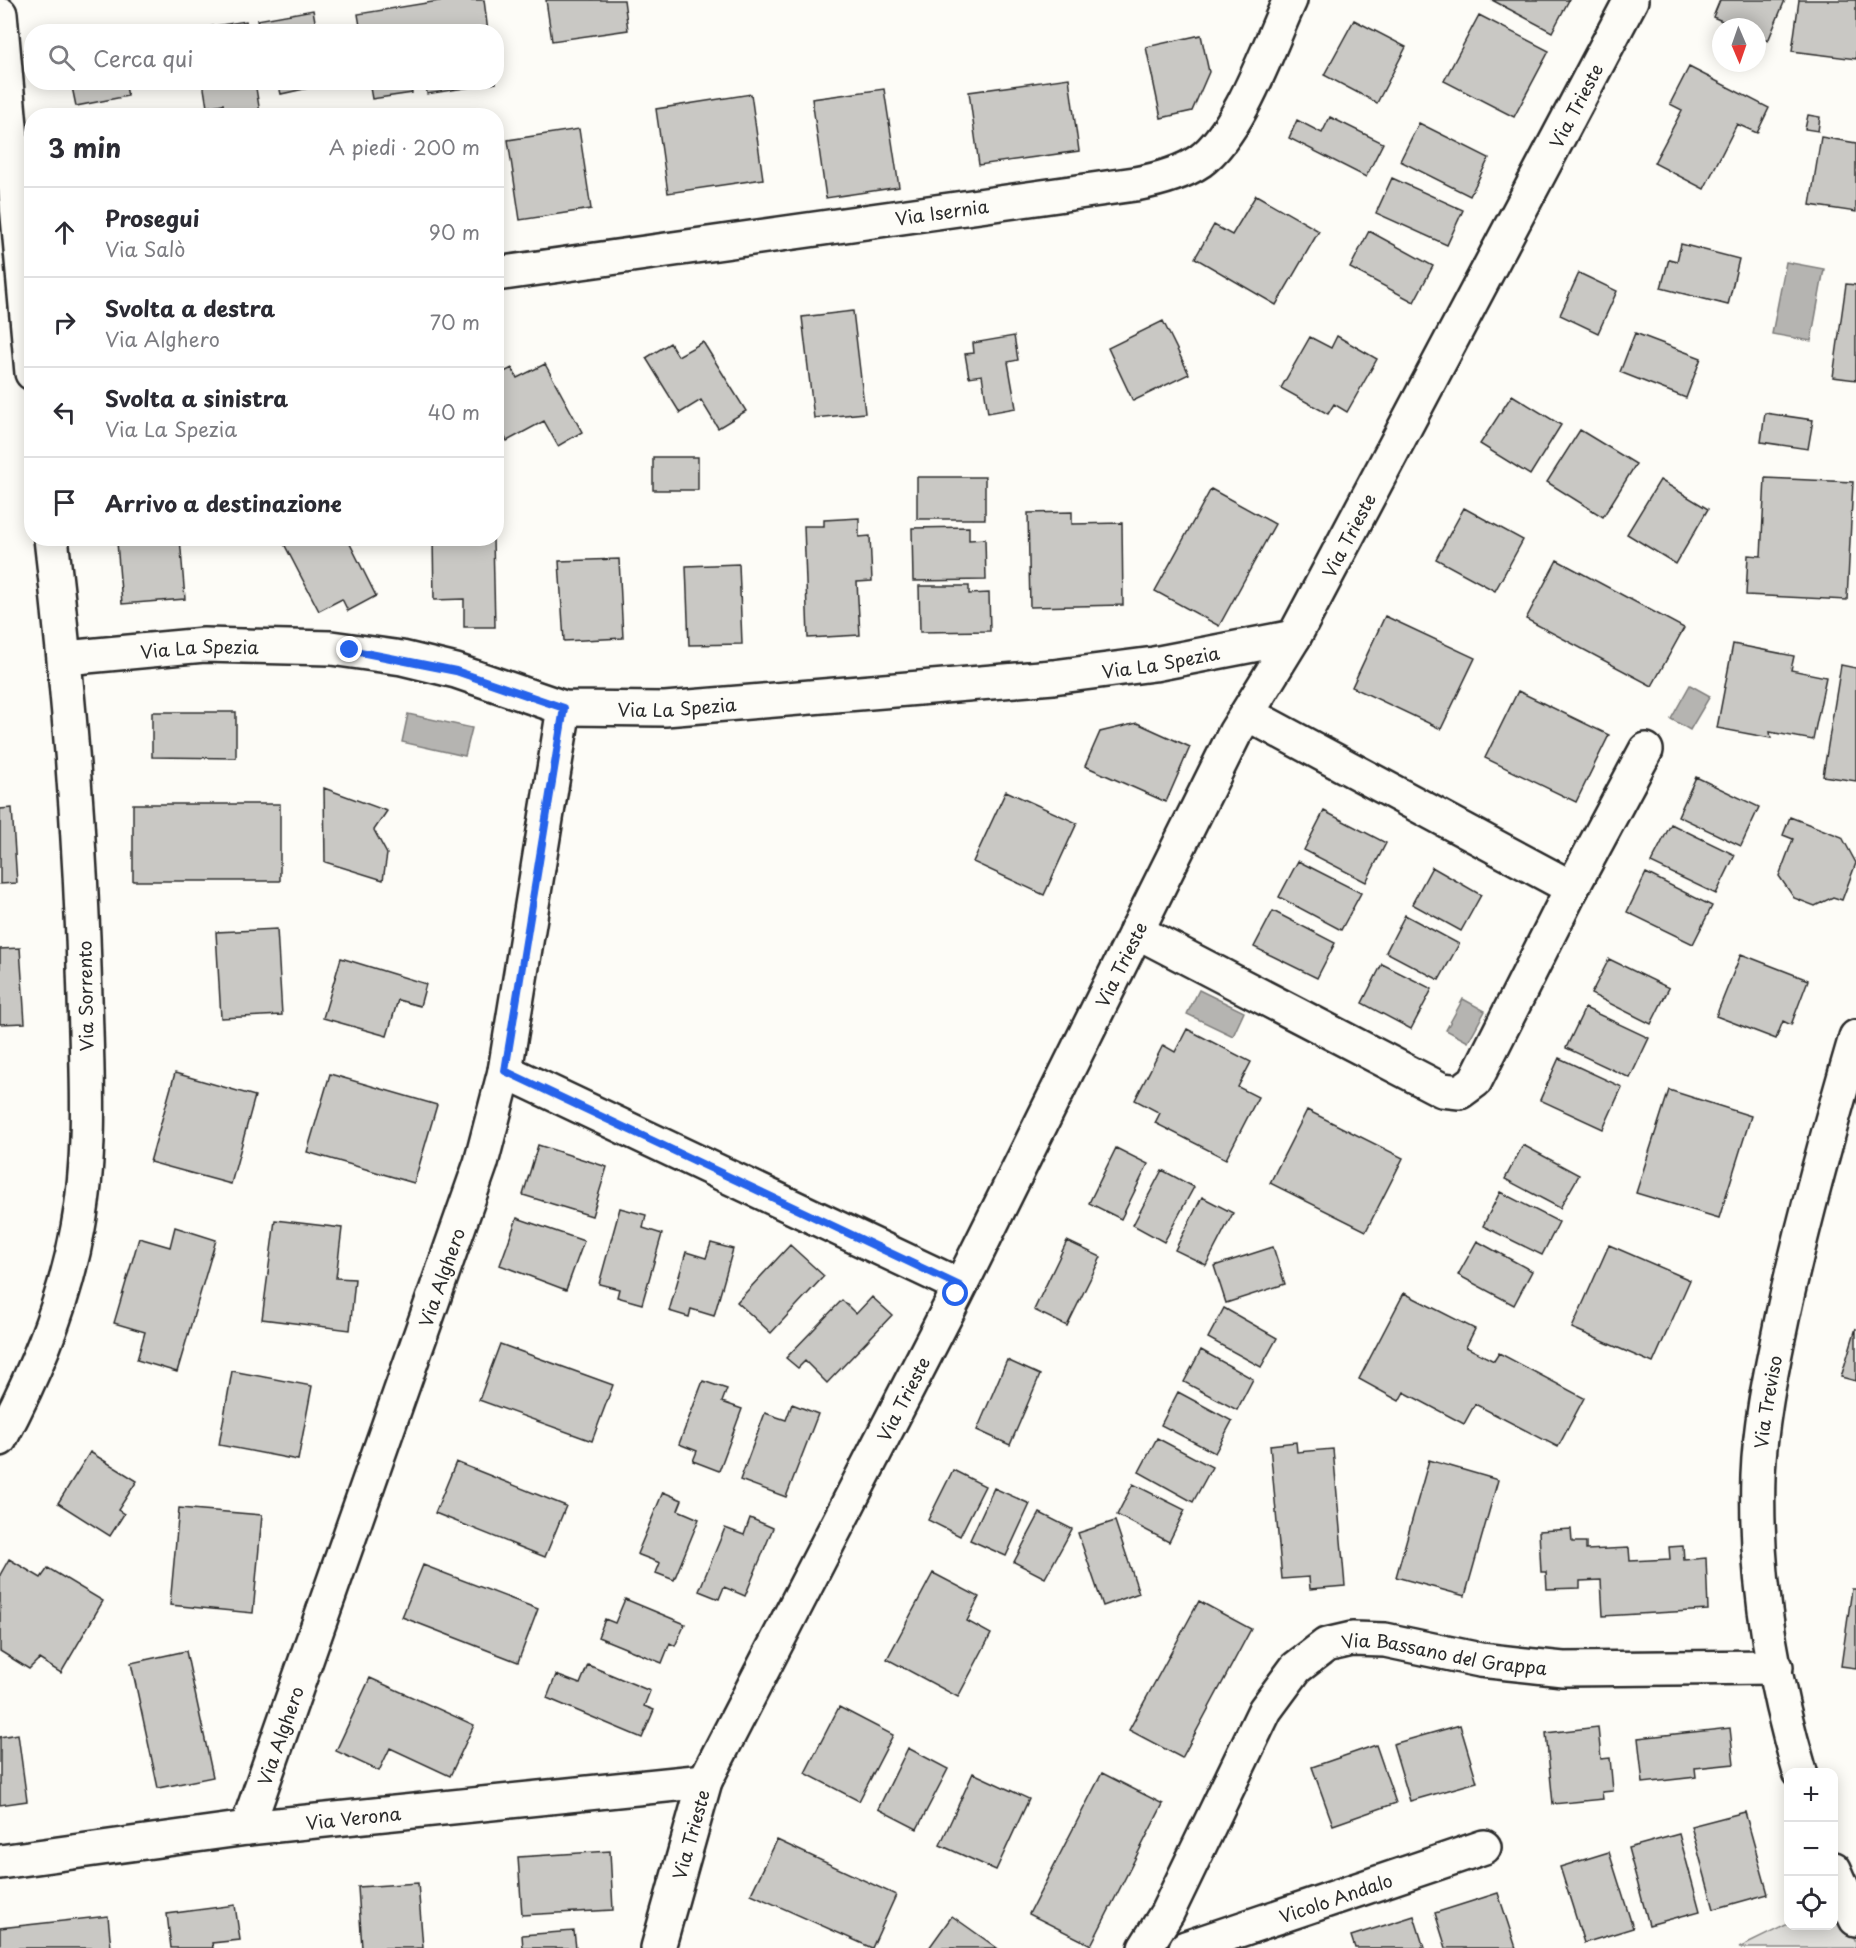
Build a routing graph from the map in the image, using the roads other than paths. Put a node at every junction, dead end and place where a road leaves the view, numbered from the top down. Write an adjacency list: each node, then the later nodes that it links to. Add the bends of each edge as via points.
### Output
1 (1290, 0): 4 (street, Via Isernia, via 1229,127 1201,160 1163,177)
2 (1631, 0): 7 (street, Via Trieste)
3 (0, 14): 5 (street)
4 (504, 273)
5 (24, 275)
6 (52, 546): 8 (street, Via Sorrento)
7 (1294, 637): 9 (street, Via La Spezia, via 1154,664 1008,682 665,709); 10 (street, Via Trieste)
8 (65, 658): 9 (street, Via La Spezia, via 214,645 350,650 456,671); 17 (street, Via Sorrento, via 83,930 86,1165 78,1227 61,1294 29,1380)
9 (564, 708): 15 (street, Via Alghero)
10 (1248, 714): 12 (street); 13 (street, Via Trieste)
11 (1646, 750): 12 (street)
12 (1572, 888): 13 (street, via 1475,1082 1460,1092 1442,1090)
13 (1136, 931): 16 (street, Via Trieste)
14 (1856, 1037): 18 (street, Via Treviso, via 1803,1226 1764,1417 1758,1475 1759,1530)
15 (505, 1071): 16 (street); 21 (street, Via Alghero, via 482,1163)
16 (960, 1286): 20 (street, Via Trieste)
17 (0, 1439)
18 (1776, 1667): 19 (street, Via Treviso); 27 (street, Via Bassano del Grappa, via 1563,1669 1489,1661 1385,1640 1326,1645 1296,1668 1265,1710 1167,1912)
19 (1799, 1768)
20 (705, 1781): 21 (street, Via Verona); 26 (street, Via Trieste)
21 (247, 1828): 23 (street, Via Verona)
22 (1484, 1847): 28 (street, Vicolo Andalo)
23 (0, 1862)
24 (1836, 1876): 25 (street)
25 (1856, 1919)
26 (658, 1948)
27 (1145, 1948)
28 (1186, 1948)

